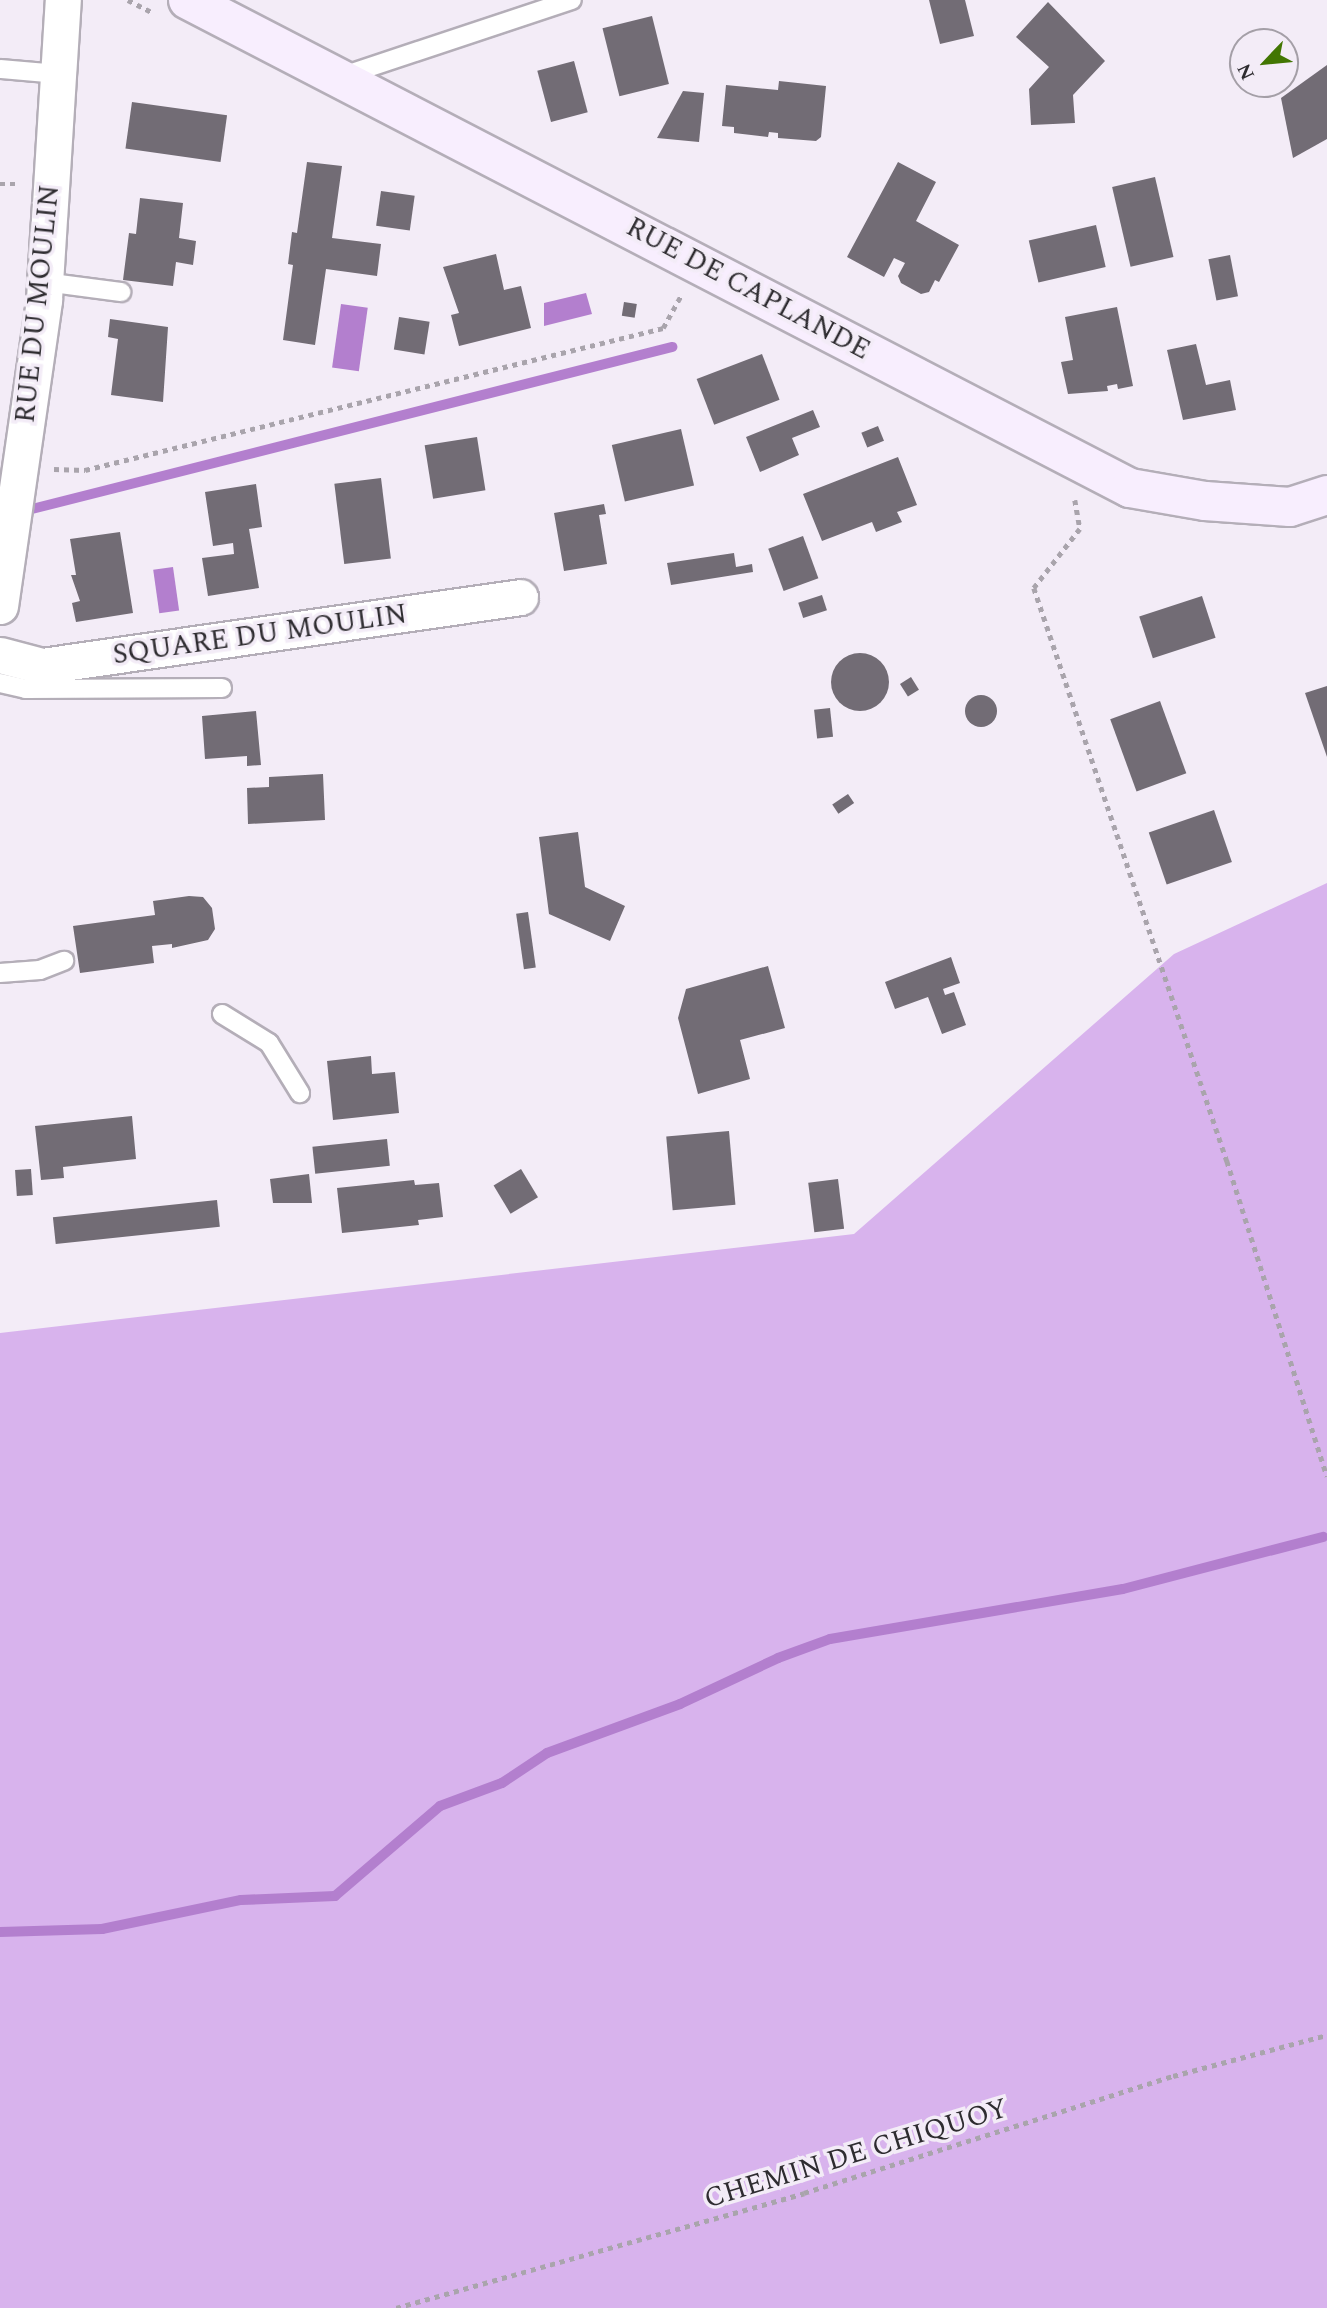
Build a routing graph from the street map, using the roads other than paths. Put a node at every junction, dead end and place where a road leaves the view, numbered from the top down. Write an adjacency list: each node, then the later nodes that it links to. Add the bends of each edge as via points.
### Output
1 (63, 0): 5 (street, RUE DU MOULIN)
2 (572, 0): 6 (lane)
3 (176, 9): 6 (main road, RUE DE CAPLANDE)
4 (0, 69): 5 (lane)
5 (58, 74): 7 (street, RUE DU MOULIN)
6 (335, 79): 9 (main road, RUE DE CAPLANDE, via 698,261 1130,488 1205,501 1290,507)
7 (45, 282): 8 (lane); 10 (street, RUE DU MOULIN)
8 (121, 292)
9 (1327, 495)
10 (2, 587)
11 (520, 597): 12 (street, SQUARE DU MOULIN, via 42,666)
12 (0, 655)
13 (0, 683): 14 (lane, via 26,689)
14 (222, 688)
15 (64, 961): 16 (lane, via 40,971)
16 (0, 973)
17 (222, 1014): 18 (lane, via 269,1043)
18 (300, 1093)

